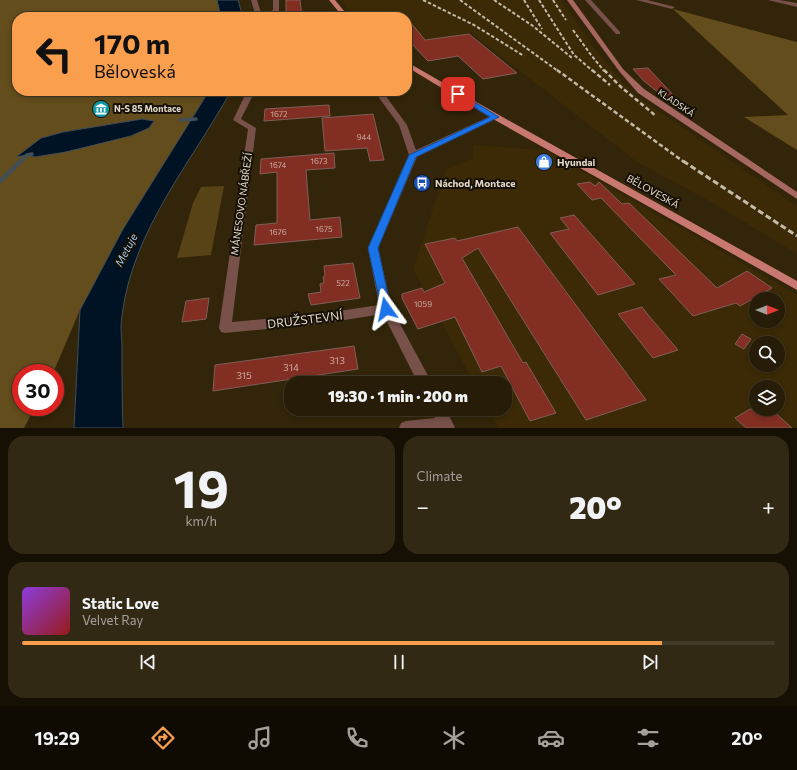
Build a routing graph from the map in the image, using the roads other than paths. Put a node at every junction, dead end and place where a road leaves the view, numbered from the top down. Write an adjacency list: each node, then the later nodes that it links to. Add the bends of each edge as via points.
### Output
1 (254, 0): 11 (street)
2 (276, 0): 12 (street)
3 (332, 0): 13 (main road)
4 (570, 0): 20 (main road, KLADSKÁ, via 621,70 641,91)
5 (588, 0): 14 (street)
6 (639, 0): 10 (street)
7 (771, 0): 8 (street)
8 (780, 1): 9 (street)
9 (797, 5)
10 (672, 7)
11 (258, 12)
12 (274, 12)
13 (342, 12)
14 (618, 33)
15 (412, 67): 18 (main road, BĚLOVESKÁ)
16 (249, 96): 23 (street, MÁNESOVO NÁBŘEŽÍ, via 237,120 252,128)
17 (382, 96): 19 (street, via 403,125)
18 (496, 117): 19 (street); 21 (main road, BĚLOVESKÁ)
19 (413, 155): 22 (street, via 373,248)
20 (797, 196)
21 (797, 286)
22 (386, 309): 23 (street, DRUŽSTEVNÍ, via 319,319); 24 (street)
23 (225, 328)
24 (421, 376)
25 (442, 416): 26 (street)
26 (447, 426): 27 (street)
27 (406, 428)

